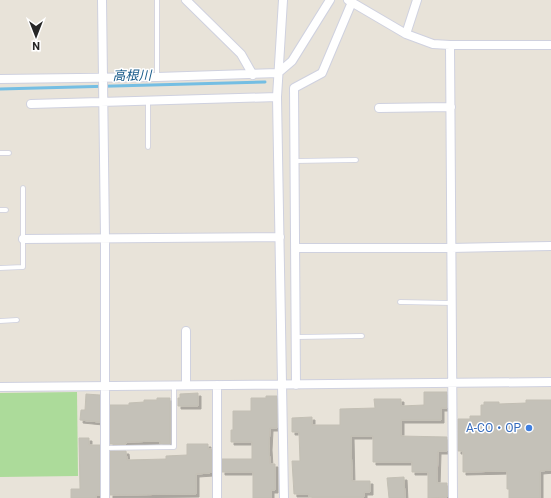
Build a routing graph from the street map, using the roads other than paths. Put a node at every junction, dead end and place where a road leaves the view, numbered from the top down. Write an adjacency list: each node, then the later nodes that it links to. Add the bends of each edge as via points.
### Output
1 (102, 0): 14 (street)
2 (157, 0): 13 (lane)
3 (186, 0): 12 (street, via 241,54)
4 (283, 0): 11 (street)
5 (330, 0): 11 (street, via 292,61)
6 (417, 0): 8 (street)
7 (350, 1): 8 (street); 26 (street, via 322,73 294,88)
8 (406, 34): 9 (street, via 434,44)
9 (450, 45): 10 (street); 20 (street)
10 (551, 45)
11 (278, 73): 12 (street); 16 (street)
12 (253, 75): 13 (street)
13 (157, 77): 14 (street)
14 (102, 78): 15 (street); 18 (street)
15 (0, 79)
16 (277, 97): 17 (street); 30 (street)
17 (148, 101): 18 (street); 22 (lane)
18 (103, 102): 19 (street); 31 (street)
19 (31, 104)
20 (451, 107): 21 (street); 35 (street)
21 (379, 108)
22 (148, 147)
23 (0, 153): 24 (lane)
24 (9, 153)
25 (356, 160): 26 (lane)
26 (295, 161): 34 (street)
27 (23, 188): 32 (lane)
28 (0, 210): 29 (lane)
29 (6, 210)
30 (280, 237): 31 (street); 50 (street)
31 (105, 238): 32 (street); 51 (street)
32 (23, 239): 36 (lane, via 23,267)
33 (551, 246): 35 (street)
34 (295, 248): 35 (street); 43 (street)
35 (451, 248): 38 (street)
36 (0, 268)
37 (400, 302): 38 (lane)
38 (452, 302): 45 (street)
39 (0, 320): 40 (lane)
40 (17, 320)
41 (186, 331): 48 (street)
42 (362, 336): 43 (lane)
43 (296, 337): 46 (street)
44 (551, 382): 45 (street)
45 (452, 383): 46 (street); 57 (street)
46 (296, 384): 50 (street)
47 (174, 385): 48 (street); 51 (street); 53 (lane, via 174,447)
48 (186, 385): 49 (street)
49 (216, 385): 50 (street); 55 (street)
50 (283, 385): 56 (street)
51 (104, 386): 52 (street); 53 (street)
52 (0, 387)
53 (105, 448): 54 (street)
54 (105, 498)
55 (217, 498)
56 (284, 498)
57 (453, 498)

